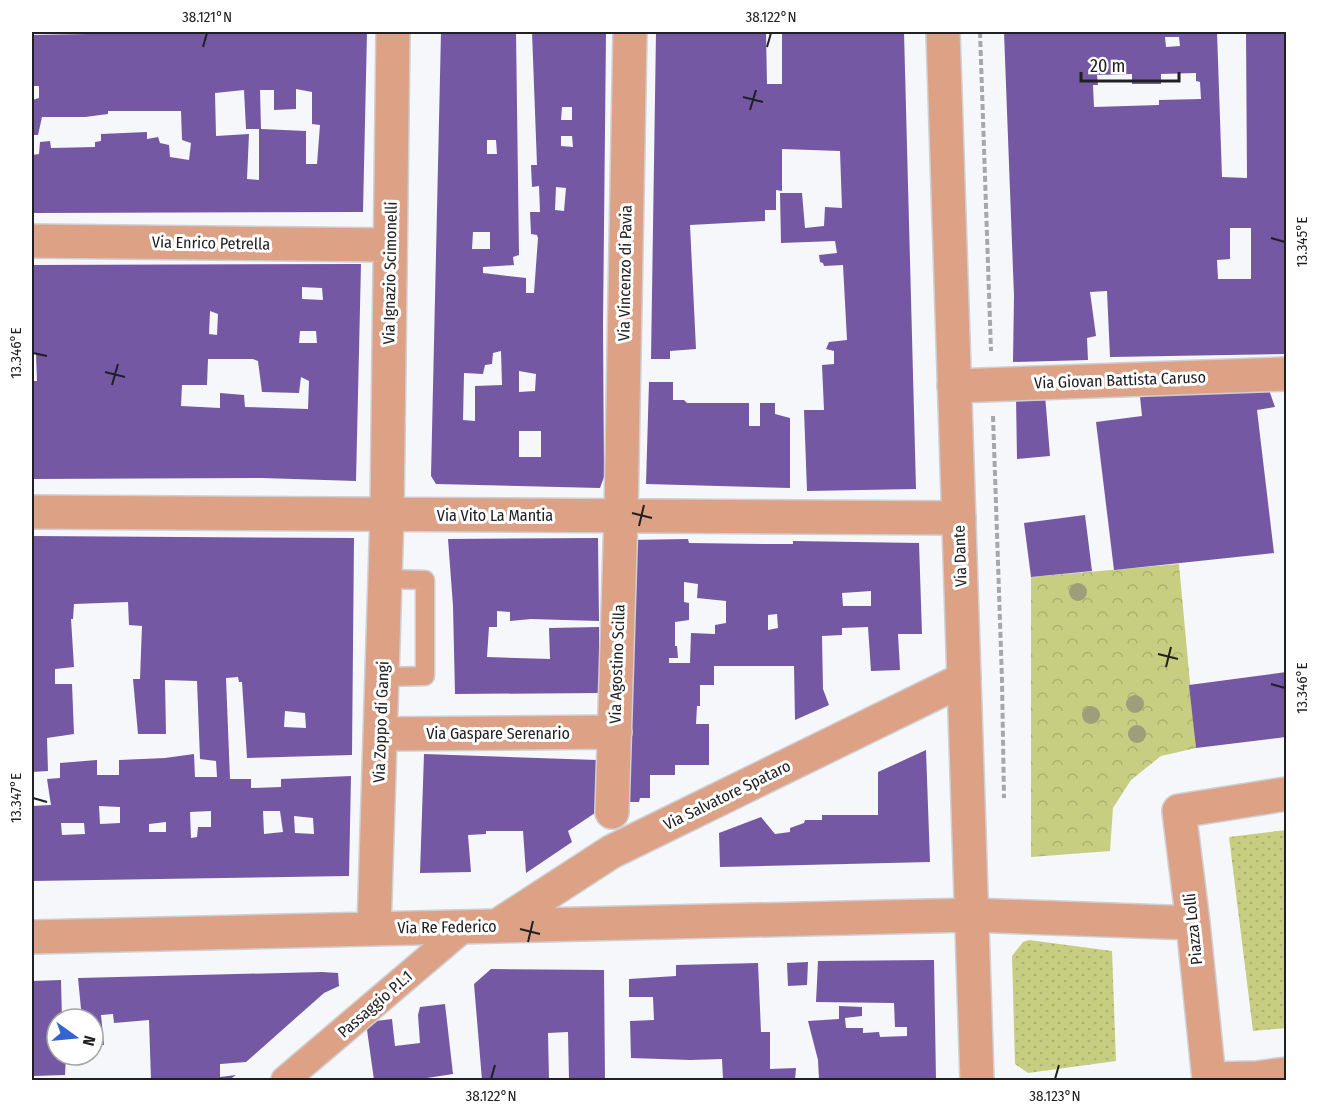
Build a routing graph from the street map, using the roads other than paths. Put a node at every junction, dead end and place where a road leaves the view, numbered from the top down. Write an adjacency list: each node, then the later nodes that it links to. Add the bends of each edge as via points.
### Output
1 (393, 32): 5 (street, Via Ignazio Scimonelli)
2 (630, 32): 10 (street, Via Vincenzo di Pavia)
3 (943, 32): 7 (street, Via Dante)
4 (32, 241): 5 (street, Via Enrico Petrella)
5 (390, 245): 9 (street, Via Ignazio Scimonelli)
6 (1287, 374): 7 (street, Via Giovan Battista Caruso)
7 (954, 386): 11 (street, Via Dante)
8 (32, 512): 9 (street, Via Vito La Mantia)
9 (387, 514): 10 (street, Via Vito La Mantia); 14 (street, Via Zoppo di Gangi)
10 (621, 515): 11 (street, Via Vito La Mantia); 13 (street, Via Agostino Scilla)
11 (959, 518): 12 (street, Via Dante)
12 (964, 679): 17 (street, Via Dante); 19 (street, Via Salvatore Spataro, via 612,852)
13 (615, 732): 14 (street, Via Gaspare Serenario); 16 (street, Via Agostino Scilla)
14 (381, 734): 20 (street, Via Zoppo di Gangi)
15 (1287, 794): 18 (street, Piazza Lolli, via 1179,811)
16 (612, 812)
17 (971, 915): 18 (street, Via Re Federico); 19 (street, Via Re Federico); 24 (street, Via Dante)
18 (1193, 923): 25 (street, Piazza Lolli)
19 (481, 926): 20 (street, Via Re Federico); 23 (street, Passaggio P.L.1)
20 (374, 929): 21 (street, Via Re Federico)
21 (32, 937)
22 (1267, 1078): 25 (street, Piazza Lolli)
23 (285, 1080)
24 (977, 1080)
25 (1197, 1080)

